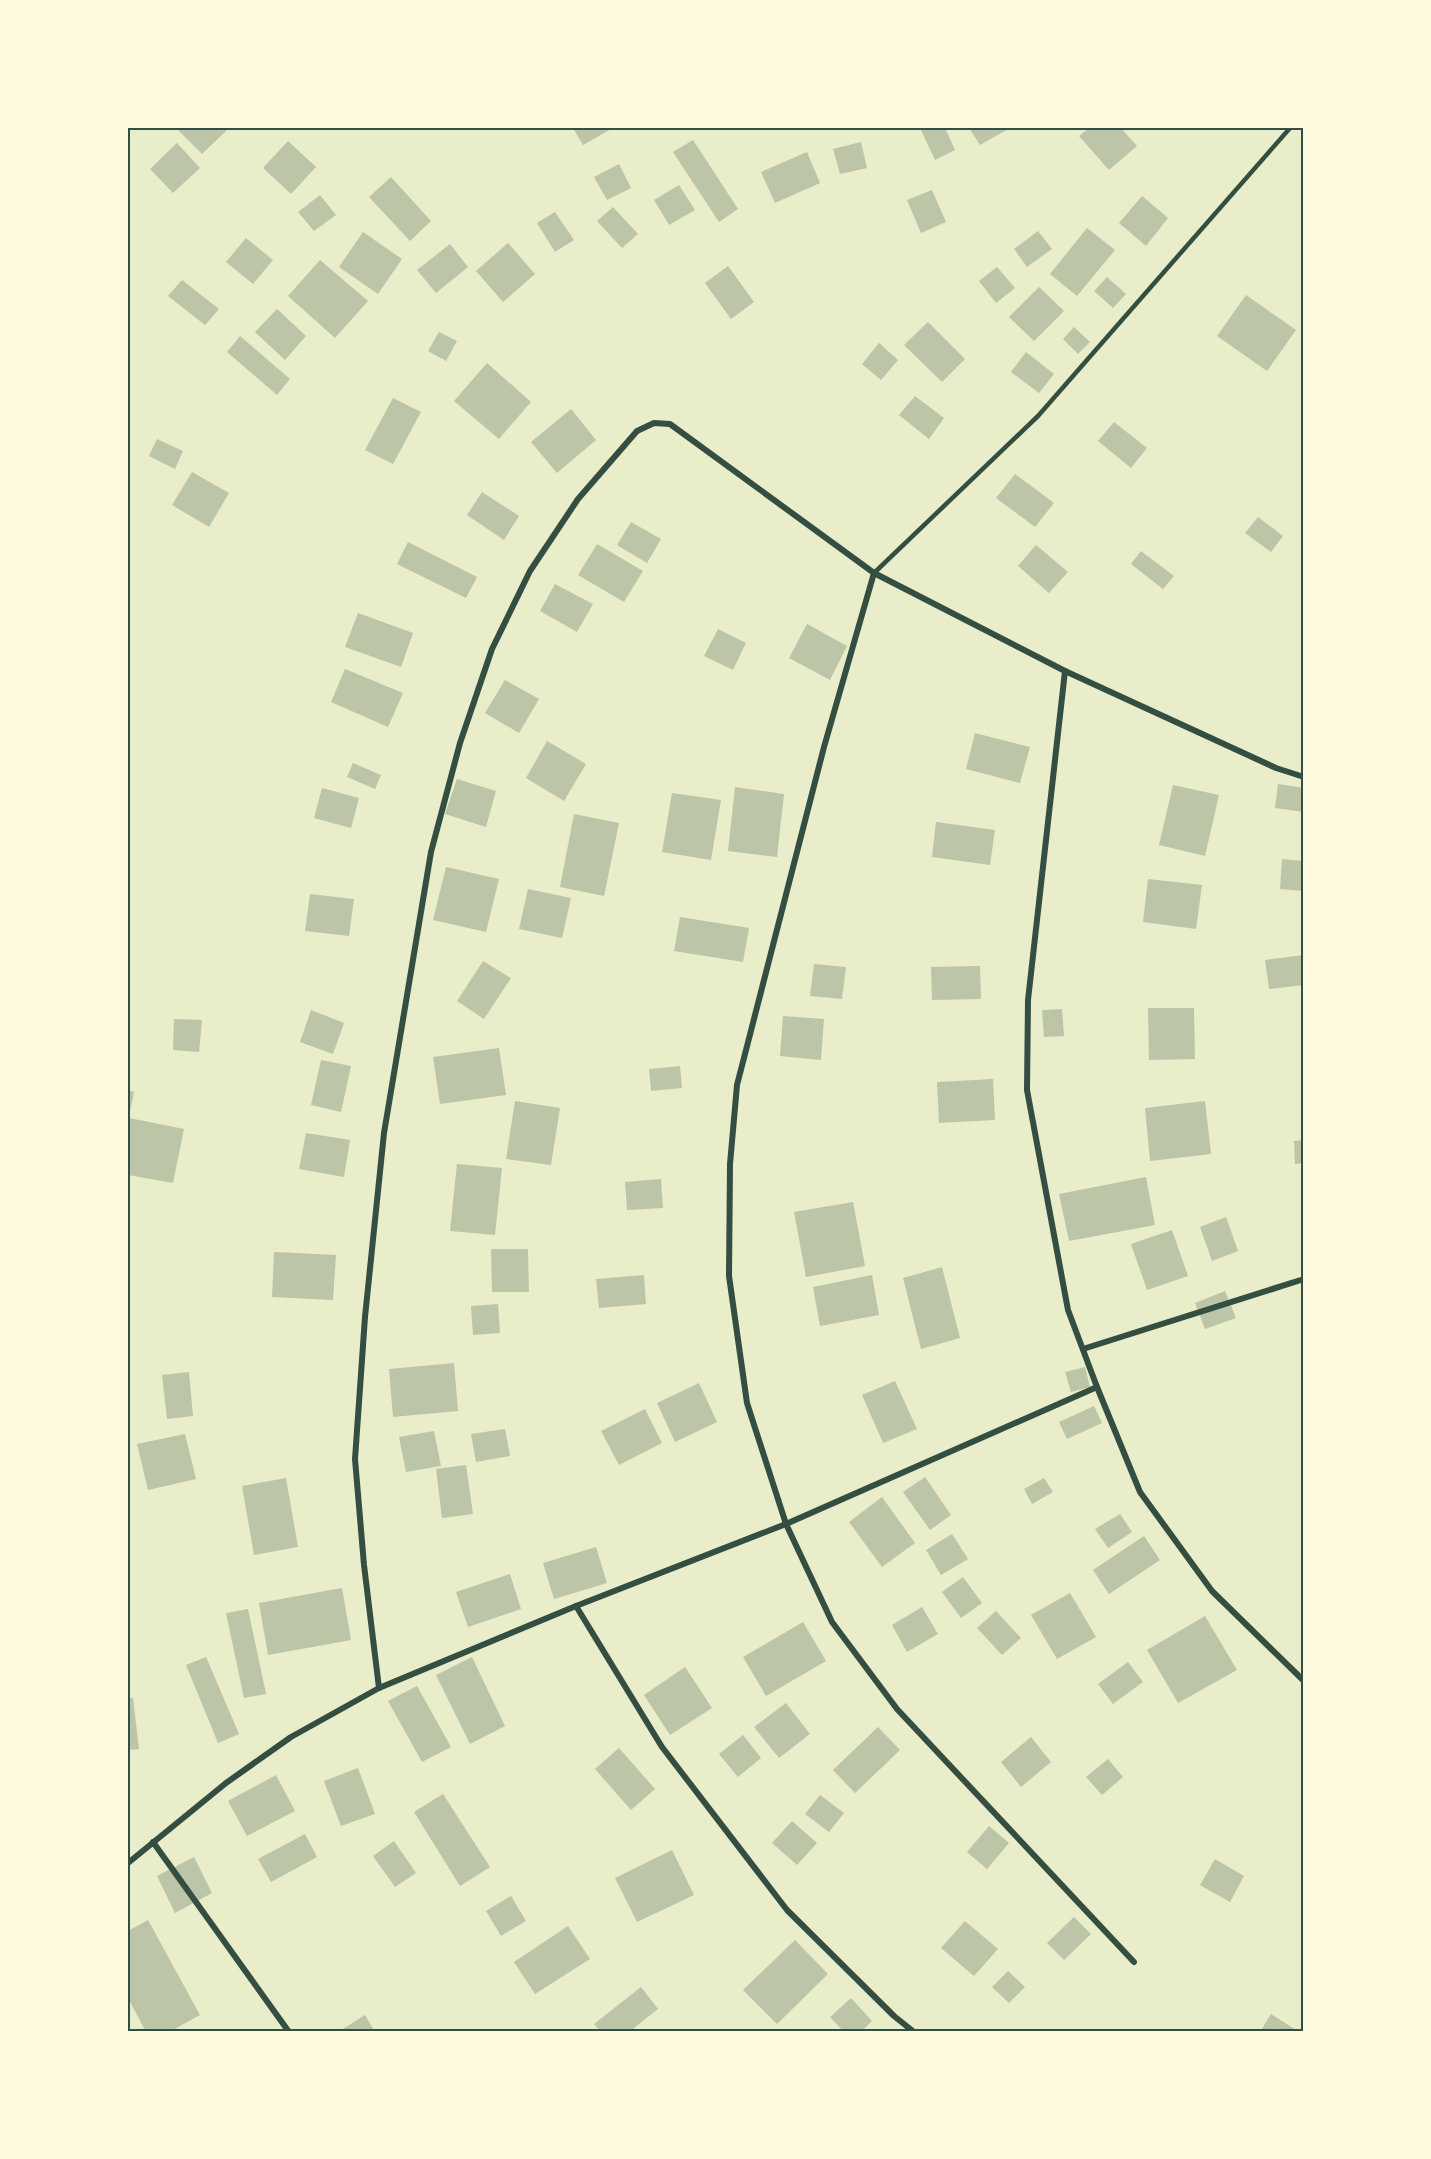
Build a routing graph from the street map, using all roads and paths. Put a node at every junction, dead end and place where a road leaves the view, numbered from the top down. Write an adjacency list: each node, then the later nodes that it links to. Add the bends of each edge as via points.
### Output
1 (1290, 128): 2 (lane, via 1038,416)
2 (874, 573): 3 (street); 8 (street, via 824,747 737,1085 730,1164 729,1276 747,1403); 11 (street, via 670,424 654,423 637,431 578,499 530,571 492,649 460,743 431,852 384,1133 355,1459)
3 (1065, 671): 4 (street, via 1276,768); 6 (street, via 1028,1000 1027,1090 1068,1310)
4 (1304, 777)
5 (1304, 1279): 6 (street)
6 (1083, 1349): 7 (street)
7 (1096, 1387): 8 (street); 10 (street, via 1140,1492 1212,1591)
8 (786, 1524): 9 (street); 14 (street, via 832,1622 897,1709)
9 (576, 1606): 11 (street); 16 (street, via 662,1746 787,1910)
10 (1304, 1681)
11 (379, 1688): 12 (street, via 291,1737)
12 (153, 1842): 13 (street); 15 (street)
13 (128, 1863)
14 (1134, 1962)
15 (289, 2031)
16 (914, 2031)

